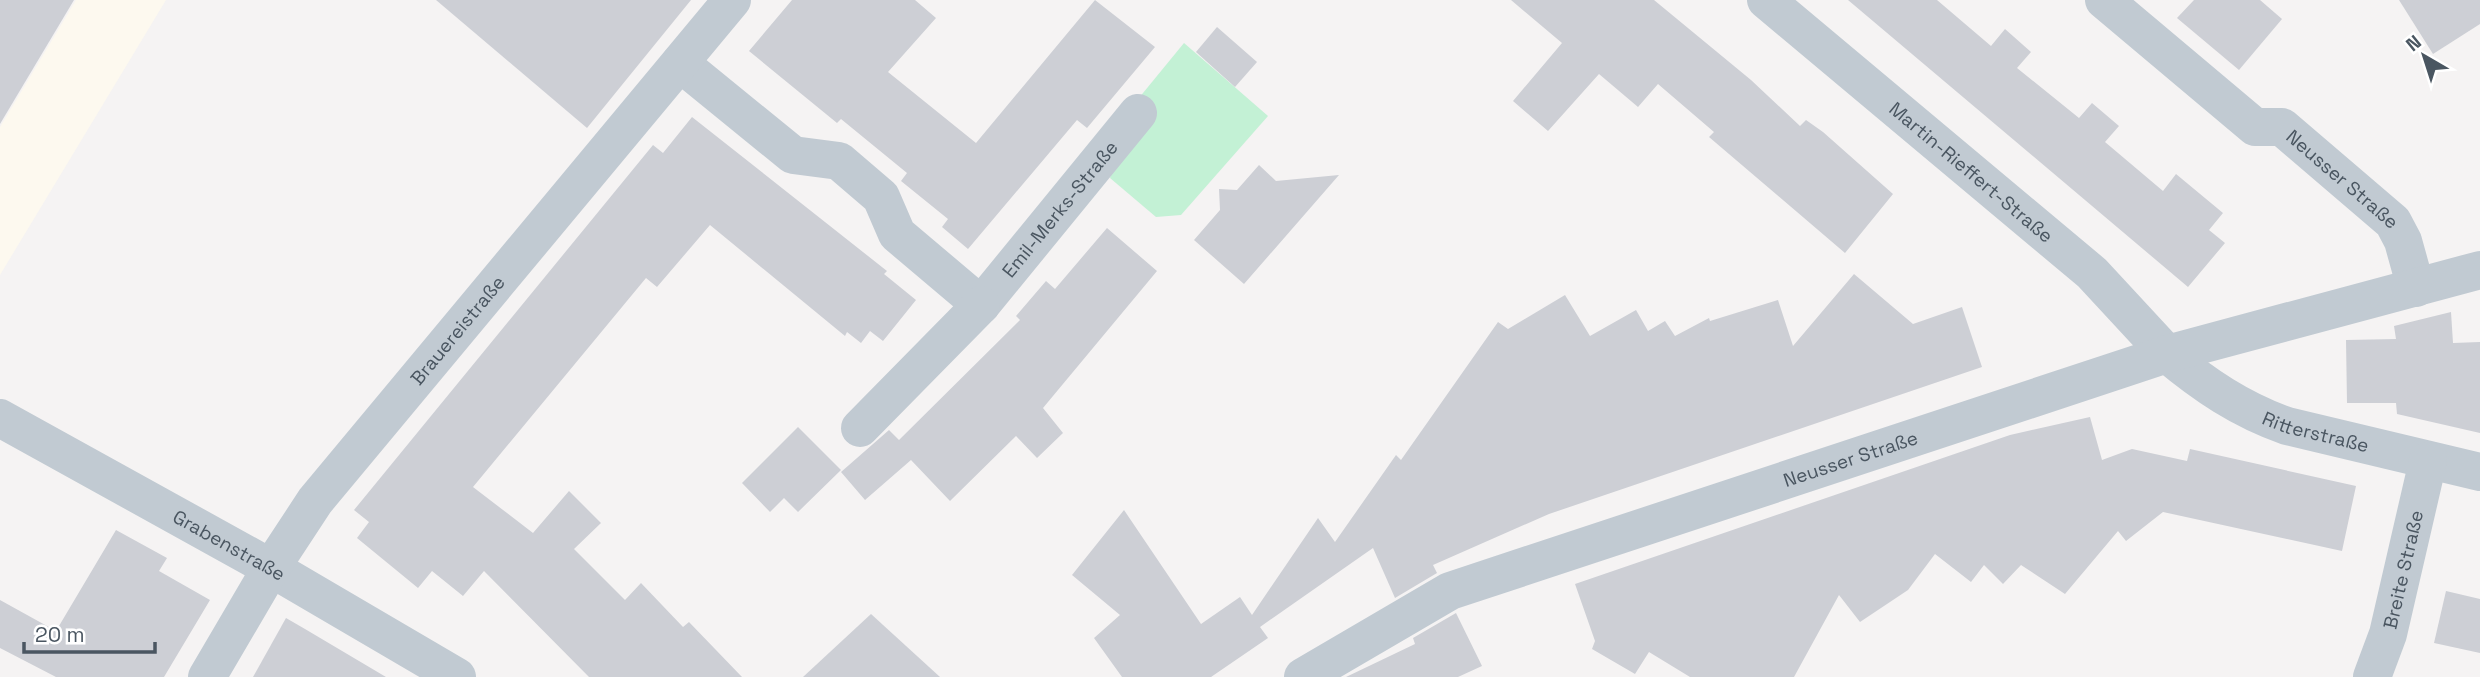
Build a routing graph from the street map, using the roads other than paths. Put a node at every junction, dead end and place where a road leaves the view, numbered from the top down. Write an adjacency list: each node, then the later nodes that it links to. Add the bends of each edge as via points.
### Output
1 (732, 0): 4 (street, Brauereistraße)
2 (1766, 0): 9 (street, Martin-Rieffert-Straße, via 2092,273)
3 (2104, 0): 7 (street, Neusser Straße, via 2255,127 2282,127 2378,206 2399,231)
4 (680, 63): 8 (street, via 793,155 839,161 881,197 897,234); 14 (street, Brauereistraße, via 335,475)
5 (1138, 113): 8 (street, Emil-Merks-Straße)
6 (2480, 270): 7 (street, Neusser Straße)
7 (2416, 288): 9 (street, Neusser Straße)
8 (981, 305): 11 (street, Emil-Merks-Straße)
9 (2167, 355): 12 (street, Ritterstraße, via 2211,389 2263,418); 17 (street, Neusser Straße, via 1450,591)
10 (0, 418): 14 (street, Grabenstraße)
11 (860, 428)
12 (2428, 461): 13 (street, Ritterstraße); 18 (street, Breite Straße, via 2388,634)
13 (2480, 472)
14 (271, 568): 15 (street, Brauereistraße); 16 (street, Grabenstraße)
15 (207, 677)
16 (457, 677)
17 (1303, 677)
18 (2372, 677)

